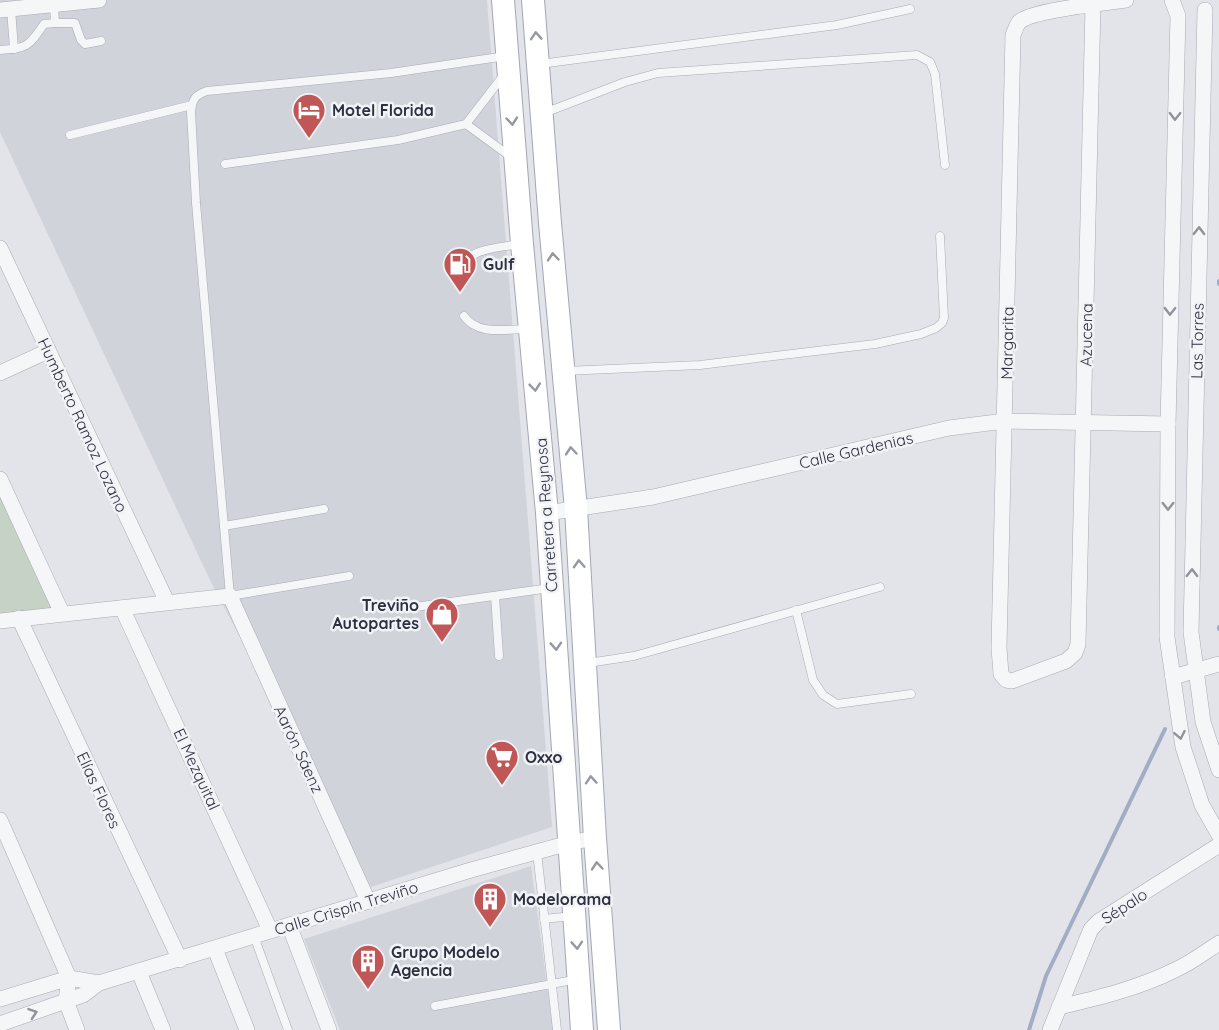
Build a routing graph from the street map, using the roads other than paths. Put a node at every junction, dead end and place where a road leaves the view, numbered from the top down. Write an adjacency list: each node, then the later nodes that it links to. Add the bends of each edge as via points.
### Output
1 (99, 0): 6 (street)
2 (503, 0): 17 (main road, Carretera a Reynosa)
3 (533, 0): 18 (main road, Carretera a Reynosa, one-way to 3)
4 (1126, 0): 7 (street)
5 (1172, 0): 15 (street, via 1178,16)
6 (54, 5): 9 (street); 11 (lane)
7 (1093, 5): 35 (street, Margarita, via 1030,16 1015,27); 36 (street, Azucena)
8 (910, 9): 18 (lane, via 837,25)
9 (5, 10): 13 (lane)
10 (1204, 10): 16 (street, Las Torres)
11 (55, 23): 12 (lane, via 75,23 85,44); 13 (lane, via 44,24 28,45)
12 (101, 41)
13 (14, 49): 14 (lane)
14 (0, 50)
15 (1177, 57): 16 (street); 37 (street, one-way to 37)
16 (1202, 59): 44 (street, Las Torres, one-way to 16)
17 (508, 63): 19 (lane, via 207,92 196,96); 21 (lane); 23 (main road, Carretera a Reynosa, one-way to 23)
18 (538, 64): 20 (main road, Carretera a Reynosa)
19 (192, 105): 22 (lane); 42 (lane, via 196,203)
20 (542, 114): 25 (lane, via 658,73 917,55 930,62 935,74); 33 (main road, Carretera a Reynosa, one-way to 20)
21 (466, 124): 23 (lane); 24 (lane, via 398,140)
22 (70, 135)
23 (516, 161): 27 (main road, Carretera a Reynosa)
24 (225, 164)
25 (945, 165)
26 (940, 236): 33 (lane, via 944,318 936,328 921,334 875,344 700,365)
27 (522, 244): 29 (lane, via 484,249 462,262); 31 (main road, Carretera a Reynosa)
28 (0, 248): 32 (street, Humberto Ramoz Lozano)
29 (459, 270)
30 (464, 316): 31 (lane, via 486,330)
31 (530, 329): 41 (main road, Carretera a Reynosa, one-way to 41)
32 (48, 351): 34 (street); 50 (street, Humberto Ramoz Lozano)
33 (564, 372): 40 (main road, Carretera a Reynosa, one-way to 33)
34 (0, 373)
35 (1005, 421): 36 (street, Calle Gardenias); 40 (street, Calle Gardenias, via 949,428 653,497); 58 (street, Margarita, via 1000,669 1003,678 1012,681)
36 (1084, 422): 37 (street, Calle Gardenias); 58 (street, Azucena, via 1078,644)
37 (1168, 424): 43 (street, one-way to 43)
38 (0, 479): 54 (street)
39 (324, 509): 42 (lane)
40 (576, 509): 41 (street, Calle Gardenias); 59 (main road, Carretera a Reynosa, one-way to 40)
41 (547, 513): 47 (main road, Carretera a Reynosa)
42 (224, 526): 48 (lane)
43 (1168, 543): 44 (street); 62 (street, via 1167,637)
44 (1192, 543): 61 (street, Las Torres, one-way to 44, via 1191,632)
45 (350, 576): 48 (lane)
46 (880, 587): 53 (lane)
47 (552, 588): 49 (lane); 68 (main road, Carretera a Reynosa, one-way to 68)
48 (230, 596): 50 (street); 71 (street, Aarón Sáenz)
49 (495, 596): 51 (lane); 57 (lane)
50 (167, 602): 52 (street)
51 (415, 607)
52 (122, 608): 54 (street); 75 (street, El Mezquital)
53 (796, 610): 59 (lane, via 634,656); 63 (lane, via 813,680 823,695 837,704)
54 (62, 613): 55 (street)
55 (19, 618): 56 (street); 79 (street, Elías Flores)
56 (0, 621)
57 (499, 656)
58 (1066, 661)
59 (584, 664): 67 (main road, Carretera a Reynosa, one-way to 59)
60 (1219, 664): 61 (street)
61 (1195, 671): 62 (street); 64 (street, Las Torres, via 1203,722)
62 (1173, 677): 66 (street, one-way to 66, via 1183,747 1202,805)
63 (911, 694)
64 (1219, 770)
65 (0, 821): 81 (street)
66 (1219, 835)
67 (595, 838): 68 (street, Calle Crispín Treviño); 97 (main road, Carretera a Reynosa, one-way to 67)
68 (569, 843): 70 (street, Calle Crispín Treviño); 72 (main road, Carretera a Reynosa)
69 (1219, 845): 88 (street, Sépalo, via 1099,921)
70 (537, 852): 71 (street, Calle Crispín Treviño); 73 (lane)
71 (368, 901): 74 (street, Calle Crispín Treviño)
72 (574, 915): 73 (lane); 82 (main road, Carretera a Reynosa, one-way to 82)
73 (544, 919): 84 (lane)
74 (289, 925): 75 (street, Calle Crispín Treviño); 94 (street)
75 (270, 930): 76 (street, Calle Crispín Treviño)
76 (254, 936): 78 (street, Calle Crispín Treviño); 93 (lane)
77 (1219, 943): 88 (street, via 1160,977)
78 (215, 950): 79 (street, Calle Crispín Treviño); 92 (street)
79 (180, 960): 80 (street, Calle Crispín Treviño)
80 (139, 972): 83 (street, Calle Crispín Treviño); 91 (street)
81 (69, 978): 83 (street, Calle Crispín Treviño); 85 (street, Calle Crispín Treviño); 86 (street)
82 (579, 979): 84 (lane); 96 (main road, Carretera a Reynosa)
83 (99, 983): 86 (street, Calle Crispín Treviño)
84 (551, 984): 87 (lane); 95 (lane)
85 (0, 999)
86 (66, 1001): 89 (street, Calle Crispín Treviño, one-way to 86); 90 (street)
87 (435, 1006)
88 (1059, 1007): 98 (street, Sépalo)
89 (0, 1024)
90 (78, 1030)
91 (163, 1030)
92 (247, 1030)
93 (288, 1030)
94 (329, 1030)
95 (556, 1030)
96 (582, 1030)
97 (609, 1030)
98 (1050, 1030)

